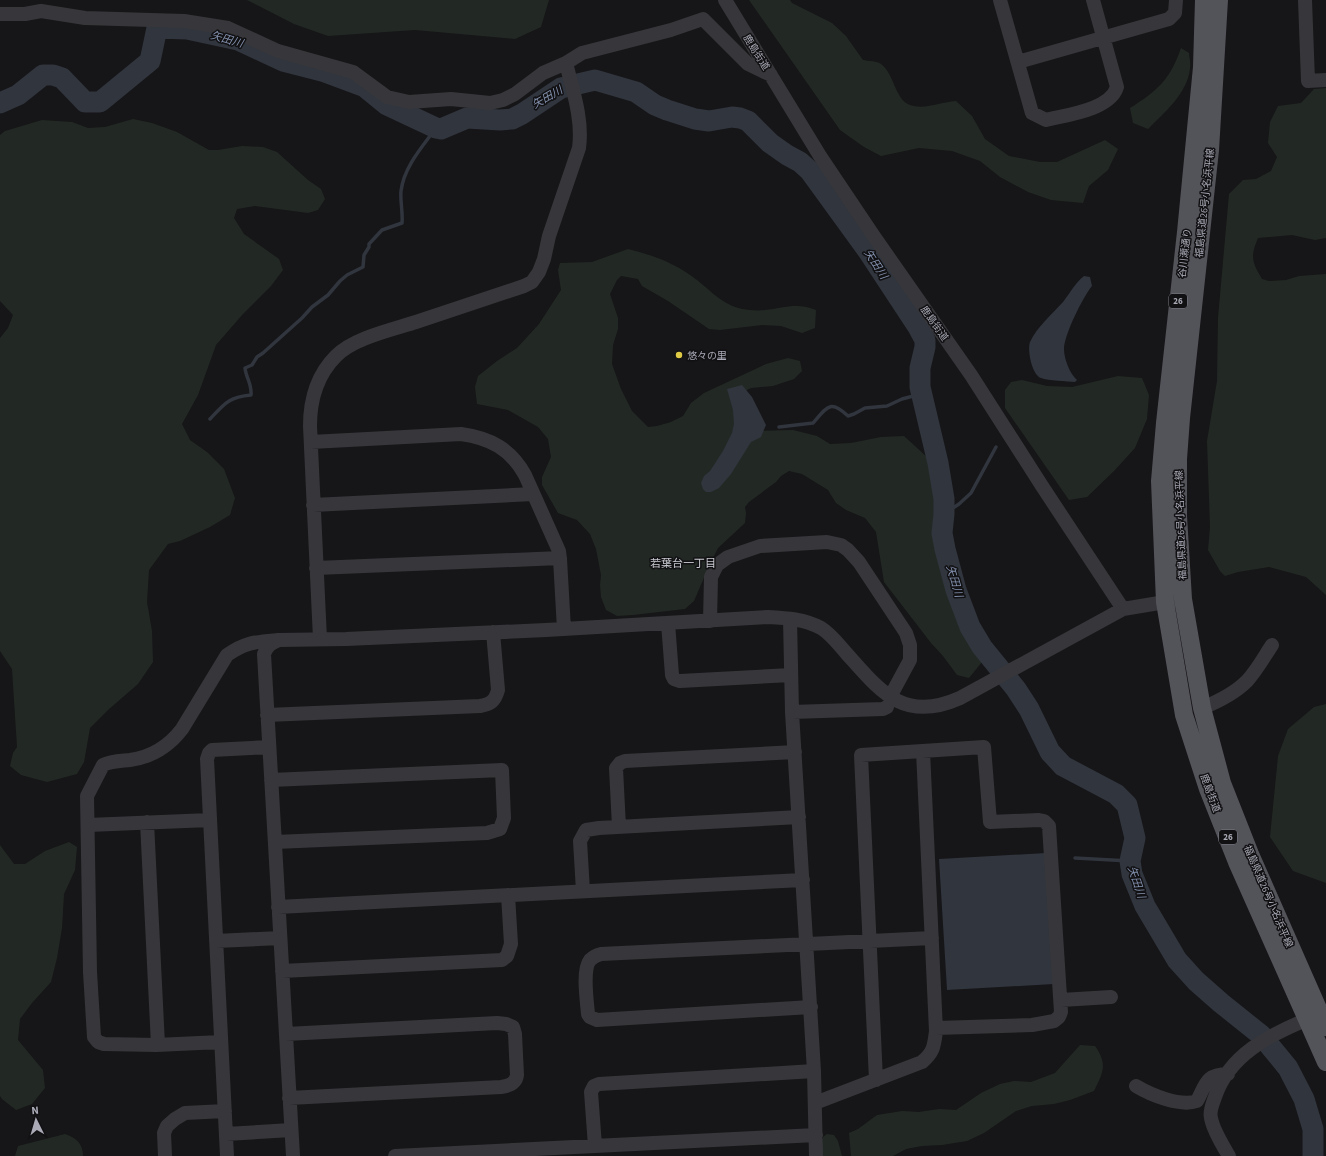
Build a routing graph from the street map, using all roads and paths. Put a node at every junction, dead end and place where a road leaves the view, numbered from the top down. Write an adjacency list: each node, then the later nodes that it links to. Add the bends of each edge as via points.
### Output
1 (725, 0): 12 (street, 鹿島街道)
2 (1000, 0): 10 (street)
3 (1093, 0): 9 (street)
4 (1176, 0): 9 (street, via 1175,13 1169,19)
5 (1204, 0): 20 (main road, 谷川瀬通り / 26, via 1202,67 1160,481)
6 (1219, 0): 19 (main road, 福島県道26号小名浜平線 / 26, via 1210,150 1178,459 1178,516)
7 (1305, 0): 13 (street, via 1308,81)
8 (0, 14): 11 (street, via 41,11 91,19 184,22 228,28 278,51 353,72 387,97 408,102 451,99 490,103 503,100 543,73)
9 (1104, 38): 10 (street); 10 (street, via 1117,87 1116,93 1096,107 1046,120 1032,113)
10 (1018, 62)
11 (566, 63): 12 (street, via 582,53 703,19 748,64); 14 (street, via 581,138 539,272 532,282 524,286 372,336 343,350 329,364 316,387 310,412)
12 (771, 75): 21 (street, 鹿島街道, via 820,156 971,375)
13 (1326, 80)
14 (310, 442): 15 (street, via 461,434 473,436 487,440 509,454 518,463); 16 (street)
15 (533, 494): 16 (street); 17 (street)
16 (314, 505): 18 (street)
17 (560, 558): 18 (street); 25 (street)
18 (316, 568): 27 (street)
19 (1183, 599): 20 (street); 32 (main road, 福島県道26号小名浜平線 / 26)
20 (1165, 602): 21 (street); 58 (main road, 鹿島街道 / 26, via 1184,715 1208,789 1237,862)
21 (1123, 609): 31 (street, via 950,702 925,707)
22 (790, 619): 23 (street); 30 (street); 31 (street, via 800,620 822,629 837,642)
23 (710, 621): 24 (street); 31 (street, via 710,577 717,565 728,556 760,546 827,542 841,545 858,562 906,633 910,645 910,660)
24 (668, 623): 25 (street); 30 (street, via 674,679 680,681)
25 (564, 629): 26 (street)
26 (493, 632): 27 (street); 34 (street, via 498,690 496,698 490,704)
27 (320, 639): 28 (street)
28 (279, 640): 34 (street, via 269,645 264,654); 42 (street, via 247,643 227,655 182,729 166,745 143,757 103,765 87,796)
29 (1272, 645): 32 (street, via 1246,682 1230,694)
30 (792, 675): 33 (street)
31 (888, 702): 33 (street, via 883,709)
32 (1202, 708): 59 (main road, 福島県道26号小名浜平線 / 26, via 1222,782 1250,854)
33 (792, 712): 37 (street)
34 (268, 715): 35 (street)
35 (269, 747): 38 (street); 40 (street, via 212,750 209,753 207,759)
36 (923, 751): 50 (street); 51 (street, via 860,755); 56 (street, via 984,747 990,822 1038,820 1049,826)
37 (795, 752): 39 (street); 43 (street, via 625,760 616,768)
38 (271, 780): 44 (street); 44 (street, via 502,770 504,818 500,829 495,832)
39 (799, 817): 43 (street); 45 (street)
40 (210, 820): 41 (street); 52 (street)
41 (147, 822): 42 (street); 63 (street)
42 (88, 825): 63 (street, via 90,972 94,1037 104,1044)
43 (619, 827): 46 (street, via 586,830 583,834 580,841)
44 (275, 842): 48 (street)
45 (803, 880): 46 (street); 53 (street)
46 (583, 892): 47 (street)
47 (508, 895): 48 (street); 54 (street, via 511,944 507,956 502,960)
48 (278, 908): 49 (street)
49 (280, 938): 52 (street); 54 (street)
50 (932, 938): 51 (street); 60 (street)
51 (870, 941): 53 (street); 67 (street)
52 (216, 942): 62 (street)
53 (807, 944): 57 (street); 57 (street, via 601,954 589,961 586,982 588,1014 598,1020)
54 (282, 971): 61 (street)
55 (1111, 997): 56 (street)
56 (1061, 1000): 60 (street, via 1059,1017 1054,1021 1032,1025)
57 (810, 1007): 65 (street)
58 (1308, 1019): 64 (main road, 鹿島街道 / 26); 66 (street, via 1256,1045 1239,1058)
59 (1326, 1027)
60 (936, 1028): 67 (street, via 935,1043 930,1055 922,1062)
61 (286, 1034): 69 (street); 69 (street, via 506,1024 513,1027 515,1034 517,1068 516,1080 508,1086 501,1087)
62 (221, 1042): 63 (street); 71 (street)
63 (158, 1045)
64 (1326, 1062)
65 (814, 1071): 70 (street); 75 (street, via 599,1084 594,1086 591,1092)
66 (1228, 1074): 68 (street, via 1216,1074 1207,1082 1197,1101 1192,1103 1172,1100); 82 (street, via 1219,1086 1210,1117 1222,1145)
67 (876, 1080): 70 (street)
68 (1136, 1086)
69 (289, 1098): 72 (street)
70 (815, 1103): 74 (street)
71 (225, 1110): 73 (street); 77 (street, via 185,1113 175,1119 164,1133)
72 (291, 1130): 73 (street); 79 (street)
73 (226, 1134): 78 (street)
74 (816, 1135): 75 (street); 81 (street)
75 (595, 1146): 76 (street)
76 (518, 1153): 80 (street)
77 (165, 1156)
78 (227, 1156)
79 (293, 1156)
80 (395, 1156)
81 (816, 1156)
82 (1230, 1156)

